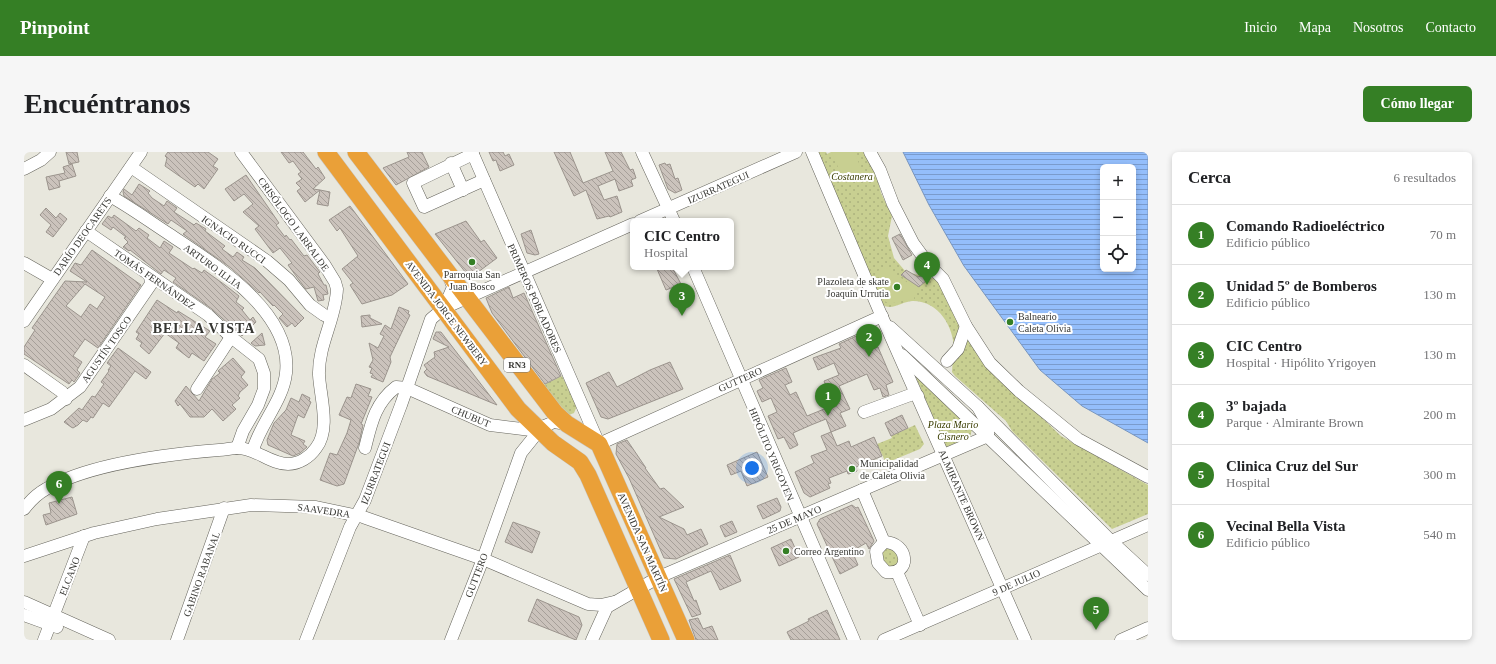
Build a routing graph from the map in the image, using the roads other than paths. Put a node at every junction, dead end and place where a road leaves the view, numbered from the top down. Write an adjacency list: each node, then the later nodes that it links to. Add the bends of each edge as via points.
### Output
1 (50, 152): 13 (street)
2 (141, 152): 12 (street, DARÍO DEOCARETS)
3 (241, 152): 30 (street, CRISÓLOGO LARRALDE, via 335,282 337,295)
4 (327, 152): 29 (highway, AVENIDA JORGE NEWBERY / RN3)
5 (356, 152): 25 (highway, RN3)
6 (642, 152): 17 (street)
7 (796, 152): 17 (street, IZURRATEGUI)
8 (812, 152): 31 (street, ALMIRANTE BROWN)
9 (870, 152): 33 (street, via 907,231 920,253 943,279)
10 (472, 153): 11 (street); 14 (street, PRIMEROS POBLADORES)
11 (451, 163): 15 (street); 15 (street, via 413,182 424,207)
12 (131, 167): 16 (street, DARÍO DEOCARETS); 30 (street, IGNACIO RUCCI, via 267,261 289,280 310,305)
13 (24, 169)
14 (484, 180): 15 (street); 24 (street, PRIMEROS POBLADORES)
15 (463, 190)
16 (110, 196): 21 (street, DARÍO DEOCARETS); 54 (street, ARTURO ILLIA, via 239,283 279,334 286,358 286,375)
17 (668, 208): 18 (street, IZURRATEGUI); 19 (street)
18 (646, 218)
19 (673, 218)
20 (630, 225): 24 (street, IZURRATEGUI)
21 (86, 231): 26 (street, TOMÁS FERNÁNDEZ); 27 (street, DARÍO DEOCARETS)
22 (24, 263): 27 (street)
23 (694, 270): 39 (street, HIPÓLITO YRIGOYEN)
24 (524, 272): 28 (street, IZURRATEGUI); 51 (street, PRIMEROS POBLADORES)
25 (449, 274): 28 (highway, RN3); 29 (street, IZURRATEGUI, via 453,287)
26 (150, 276): 34 (street, TOMÁS FERNÁNDEZ, via 208,315); 44 (street, AGUSTÍN TOSCO, via 151,284 107,349 80,387)
27 (52, 279): 32 (street, DARÍO DEOCARETS)
28 (466, 298): 29 (street, IZURRATEGUI); 38 (highway, RN3)
29 (444, 308): 40 (street, IZURRATEGUI, via 431,319); 43 (highway, AVENIDA JORGE NEWBERY / RN3)
30 (330, 318): 54 (street, CRISÓLOGO LARRALDE, via 319,373 322,433 317,448 304,459 289,464 280,463)
31 (884, 320): 35 (street, ALMIRANTE BROWN); 39 (street, GUTTERO); 45 (street)
32 (24, 321)
33 (966, 326): 36 (street, via 958,349); 56 (street, via 990,362 1018,391 1084,443)
34 (231, 337): 41 (street); 52 (street, TOMÁS FERNÁNDEZ, via 260,359 264,378 262,397 243,431)
35 (898, 351): 42 (street, ALMIRANTE BROWN); 50 (street)
36 (948, 361)
37 (24, 365): 44 (street, via 62,392)
38 (528, 379): 43 (highway, via 525,391 519,396); 48 (highway, RN3, via 555,413)
39 (740, 379): 51 (street, GUTTERO); 61 (street, HIPÓLITO YRIGOYEN)
40 (407, 388): 49 (street, CHUBUT, via 490,425); 53 (street, via 396,387 378,406); 60 (street, IZURRATEGUI, via 365,500)
41 (197, 389)
42 (915, 393): 46 (street); 55 (street, ALMIRANTE BROWN)
43 (510, 397): 49 (highway, AVENIDA JORGE NEWBERY / RN3)
44 (66, 399): 47 (street, AGUSTÍN TOSCO, via 51,409)
45 (978, 407): 50 (street, via 988,425); 65 (street)
46 (864, 412)
47 (24, 420)
48 (568, 424): 49 (street, GUTTERO, via 554,422); 51 (highway, RN3)
49 (539, 431): 67 (street, GUTTERO, via 521,453); 72 (highway, AVENIDA JORGE NEWBERY / RN3, via 580,462)
50 (988, 436): 55 (street, 25 DE MAYO); 65 (street)
51 (598, 444): 70 (highway, AVENIDA SAN MARTÍN)
52 (237, 448): 54 (street); 59 (street, via 168,455 75,476 46,489)
53 (365, 448)
54 (252, 450)
55 (944, 455): 57 (street, 25 DE MAYO); 71 (street, ALMIRANTE BROWN)
56 (1148, 478)
57 (862, 490): 61 (street, 25 DE MAYO); 64 (street)
58 (224, 508): 60 (street, SAAVEDRA, via 275,504 316,507); 63 (street, SAAVEDRA, via 157,519); 83 (street, GABINO RABANAL)
59 (24, 509)
60 (356, 515): 67 (street, SAAVEDRA); 84 (street, IZURRATEGUI)
61 (799, 516): 70 (street, 25 DE MAYO); 89 (street, HIPÓLITO YRIGOYEN)
62 (1148, 525): 65 (street, 9 DE JULIO)
63 (84, 536): 66 (street, SAAVEDRA); 77 (street, ELCANO)
64 (884, 542): 68 (street, via 895,542 901,549 904,566); 68 (street, via 876,551 878,563 886,572)
65 (1104, 543): 69 (street); 71 (street, 9 DE JULIO); 73 (street)
66 (24, 556)
67 (482, 559): 75 (street, SAAVEDRA, via 588,604); 85 (street, GUTTERO)
68 (897, 572): 78 (street)
69 (1145, 572)
70 (659, 577): 72 (street, 25 DE MAYO); 88 (highway, AVENIDA SAN MARTÍN)
71 (1002, 588): 78 (street, 9 DE JULIO); 91 (street, ALMIRANTE BROWN)
72 (638, 589): 75 (street, 25 DE MAYO); 87 (highway, RN3)
73 (1148, 590)
74 (24, 602): 77 (street)
75 (614, 602): 86 (street, 25 DE MAYO, via 607,607)
76 (24, 615): 77 (street)
77 (52, 620): 80 (street, ELCANO); 81 (street); 82 (street)
78 (920, 624): 90 (street, 9 DE JULIO)
79 (1148, 628): 92 (street)
80 (44, 640)
81 (93, 640)
82 (109, 640)
83 (177, 640)
84 (306, 640)
85 (451, 640)
86 (592, 640)
87 (661, 640)
88 (686, 640)
89 (854, 640)
90 (884, 640)
91 (1025, 640)
92 (1121, 640)

